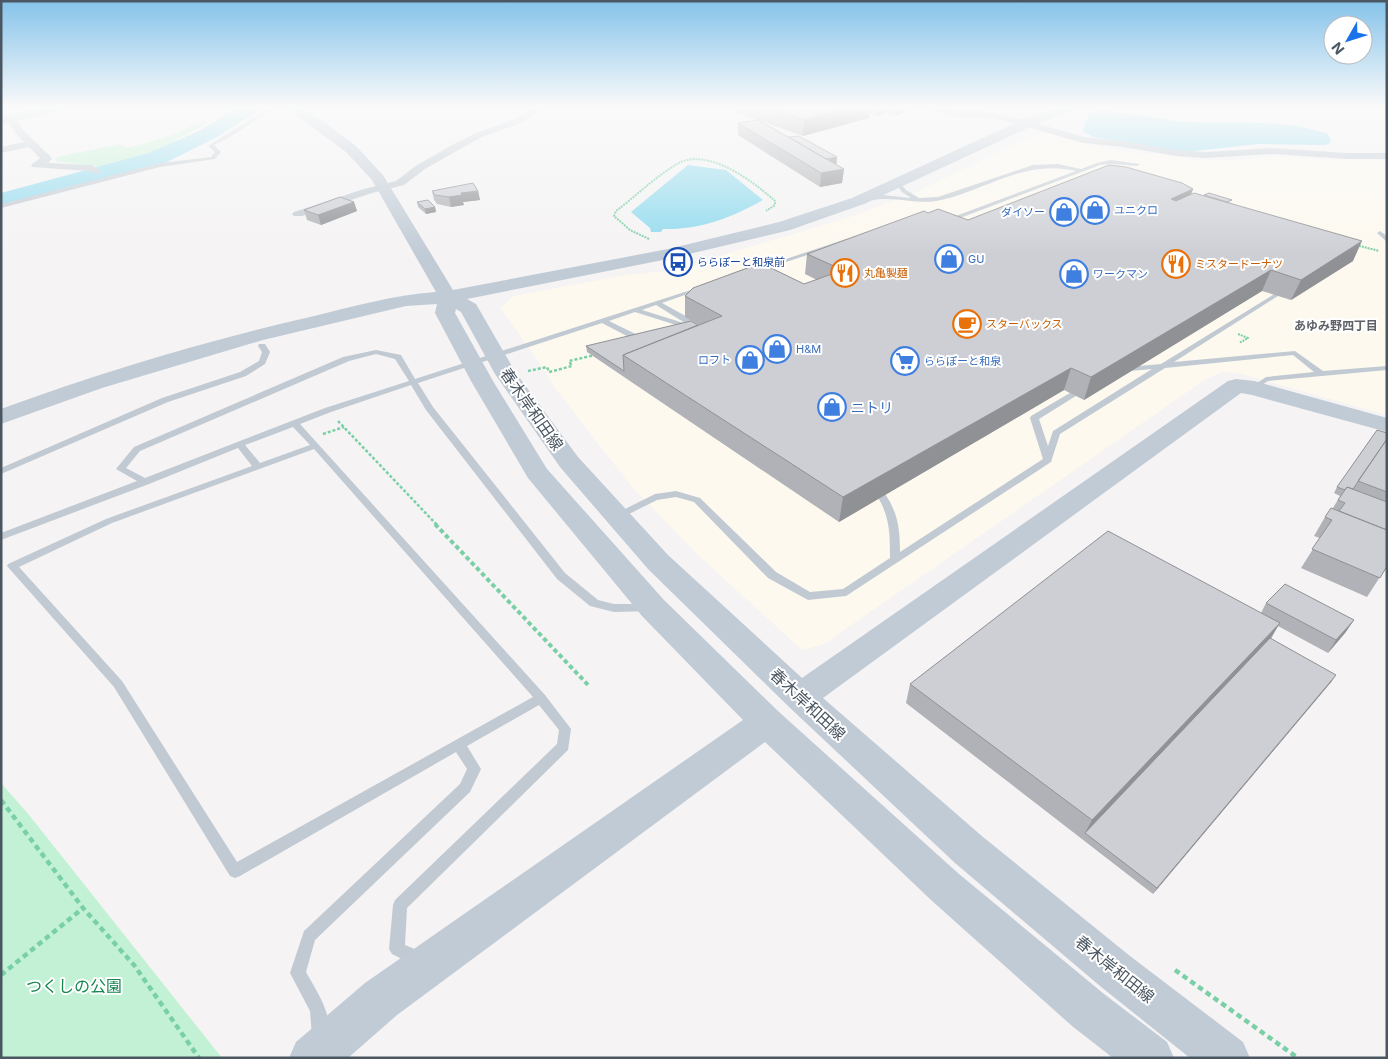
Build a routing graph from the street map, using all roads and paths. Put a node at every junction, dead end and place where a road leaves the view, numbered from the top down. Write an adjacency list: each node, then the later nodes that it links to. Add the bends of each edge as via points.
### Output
1 (44, 156): 7 (street, via 47,159 36,165)
2 (214, 156): 9 (lane)
3 (358, 156): 11 (street, 春木岸和田線)
4 (440, 156): 11 (street, via 400,183)
5 (957, 156): 10 (street)
6 (1137, 164): 17 (lane, via 1099,164)
7 (96, 171): 9 (lane)
8 (1089, 172): 12 (lane, via 1062,166 1033,167 939,199)
9 (108, 177): 14 (lane)
10 (899, 184): 12 (lane); 13 (street)
11 (385, 187): 15 (street); 27 (street, 春木岸和田線)
12 (918, 200): 13 (lane, via 883,197)
13 (858, 201): 27 (street, via 740,238)
14 (1, 206)
15 (298, 214)
16 (761, 214): 20 (path, via 775,205 775,201 734,171 716,163 685,160 623,204 614,216 638,236)
17 (942, 222)
18 (1380, 233): 21 (lane)
19 (868, 235): 24 (lane)
20 (656, 240)
21 (1387, 240)
22 (1348, 243): 23 (path)
23 (1387, 253)
24 (748, 272)
25 (703, 288): 28 (lane)
26 (1276, 295): 49 (lane, via 1056,433)
27 (448, 297): 34 (street, via 410,311); 42 (street, via 406,300 257,335 94,383); 54 (street, 春木岸和田線, via 469,308 506,374 569,462); 57 (street, 春木岸和田線, via 445,313 537,473)
28 (657, 303): 29 (lane); 31 (lane)
29 (636, 310): 30 (lane); 32 (lane, via 684,326 684,333)
30 (604, 320): 33 (lane, via 644,341); 44 (lane, via 328,410)
31 (695, 325)
32 (678, 335)
33 (651, 341)
34 (262, 346): 46 (street, via 104,392); 51 (lane, via 266,352 262,362 243,374 165,400)
35 (601, 353): 38 (path, via 569,362 572,366 549,372 547,367)
36 (1387, 368): 39 (lane)
37 (1113, 371): 39 (lane, via 1295,353)
38 (525, 372)
39 (1322, 374): 41 (lane, via 1266,379)
40 (1089, 385): 49 (lane, via 1034,418)
41 (1254, 388): 45 (street); 60 (street, via 1236,386 1229,389)
42 (1, 416)
43 (338, 420): 58 (path)
44 (295, 424): 47 (lane); 48 (lane)
45 (1387, 425)
46 (1, 428)
47 (239, 444): 50 (lane); 52 (lane)
48 (315, 446): 50 (lane); 59 (lane)
49 (1048, 460): 56 (lane)
50 (258, 467): 62 (lane, via 109,521 12,566 118,684 235,871)
51 (1, 471)
52 (146, 482): 55 (lane); 57 (lane, via 121,470 137,450 346,359 376,352 398,357 429,408 561,576 594,603 614,608)
53 (882, 496): 56 (lane, via 896,523)
54 (618, 516): 56 (lane, via 655,497 676,494 697,500 772,574 808,596 846,592); 60 (street, 春木岸和田線, via 658,562)
55 (1, 538)
56 (895, 560)
57 (653, 608): 61 (street, 春木岸和田線)
58 (590, 687)
59 (542, 698): 62 (lane); 65 (lane, via 564,729 563,746 400,905 397,949)
60 (800, 698): 71 (street, 春木岸和田線, via 969,850)
61 (767, 722): 65 (street); 70 (street, 春木岸和田線, via 945,887 1088,1010)
62 (458, 744): 68 (lane, via 474,770 465,788 309,936 298,973 318,1010)
63 (1, 800): 64 (path)
64 (83, 908): 67 (path); 69 (path, via 134,965)
65 (431, 964): 68 (street, via 381,1000)
66 (1175, 970): 72 (path)
67 (1, 974)
68 (317, 1054)
69 (199, 1058)
70 (1151, 1058)
71 (1227, 1058)
72 (1298, 1058)

